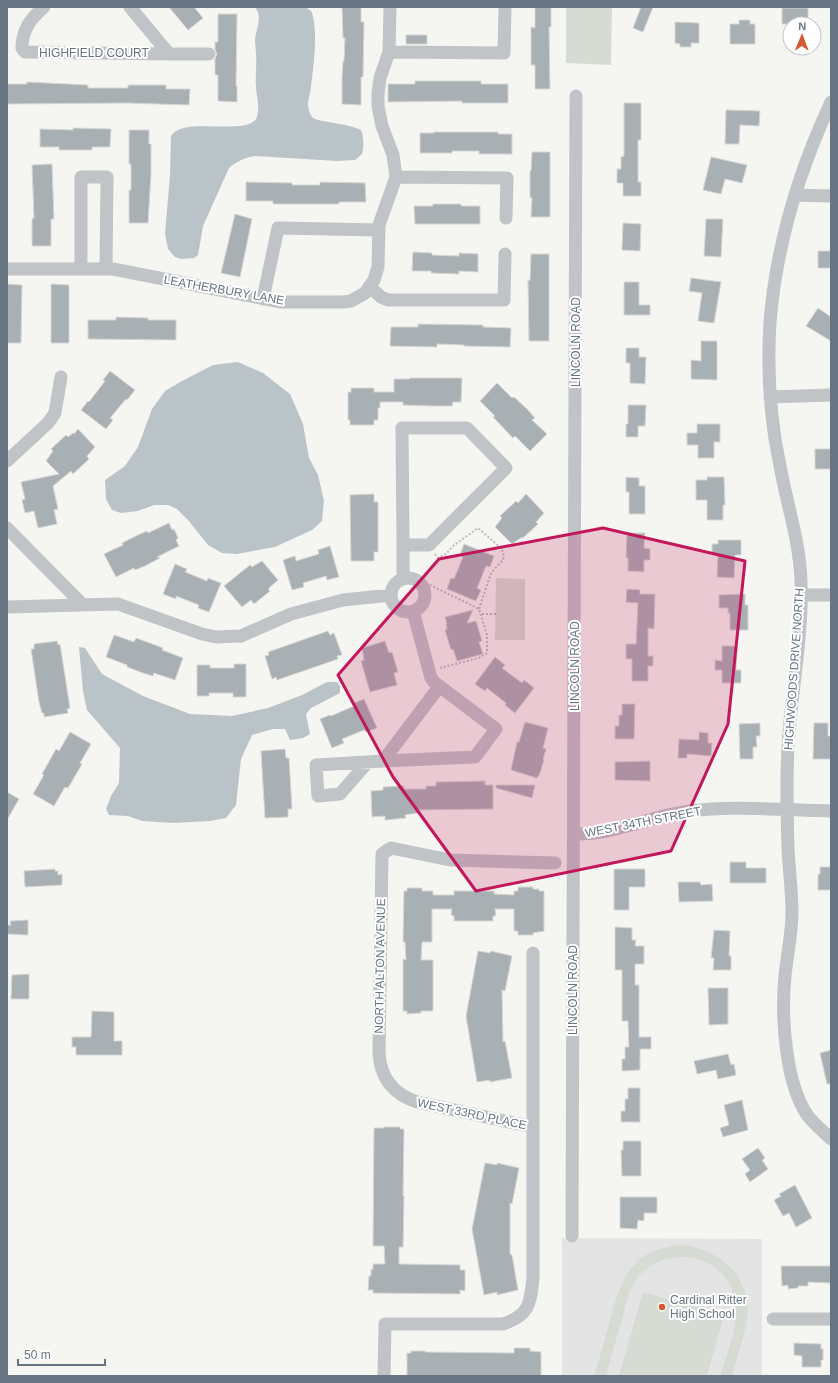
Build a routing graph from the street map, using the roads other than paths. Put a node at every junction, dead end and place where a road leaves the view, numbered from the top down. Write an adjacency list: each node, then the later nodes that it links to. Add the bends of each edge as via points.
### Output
1 (44, 7): 6 (street, HIGHFIELD COURT, via 25,30 22,48 25,52)
2 (130, 7): 6 (street, HIGHFIELD COURT)
3 (390, 7): 5 (street)
4 (505, 7): 5 (street, via 504,53)
5 (389, 52): 10 (street, via 380,78 378,106 382,126 393,155)
6 (169, 54): 7 (street, HIGHFIELD COURT)
7 (209, 54)
8 (576, 96): 39 (street, LINCOLN ROAD)
9 (831, 102): 11 (street, HIGHWOODS DRIVE NORTH)
10 (396, 177): 13 (street, via 507,178); 14 (street)
11 (796, 195): 12 (street); 23 (street, HIGHWOODS DRIVE NORTH, via 779,262 772,305 769,343)
12 (831, 196)
13 (506, 218)
14 (379, 230): 19 (street, via 377,270); 20 (street, via 278,228)
15 (505, 254): 19 (street, via 504,300 388,300)
16 (7, 269): 17 (street, LEATHERBURY LANE)
17 (81, 269): 18 (street, LEATHERBURY LANE); 18 (street, via 81,178 107,177)
18 (106, 269): 20 (street, LEATHERBURY LANE)
19 (370, 287): 20 (street, LEATHERBURY LANE, via 351,301 343,302 281,302)
20 (263, 299)
21 (61, 377): 24 (street, via 55,413 48,423)
22 (831, 395): 23 (street)
23 (770, 397): 29 (street, HIGHWOODS DRIVE NORTH, via 775,442 797,545)
24 (7, 461)
25 (7, 528): 31 (street)
26 (403, 545): 26 (street, via 429,545 506,468 467,428 402,428); 27 (street)
27 (403, 579): 28 (street, via 394,585); 33 (street, via 413,579 422,585 425,592 425,599 419,608)
28 (391, 595): 31 (street, via 343,600 291,614 246,634 231,637 202,634 122,605); 33 (street, via 397,607 404,611)
29 (802, 595): 30 (street); 37 (street, HIGHWOODS DRIVE NORTH, via 788,738)
30 (831, 595)
31 (84, 605): 32 (street)
32 (7, 607)
33 (413, 611): 34 (street, via 429,670)
34 (439, 687): 35 (street); 35 (street, via 496,729 475,757)
35 (383, 761): 36 (street)
36 (368, 762): 36 (street, via 340,794 318,796 316,765)
37 (787, 810): 38 (street, WEST 34TH STREET); 39 (street, WEST 34TH STREET, via 711,809 661,816 590,834); 44 (street, HIGHWOODS DRIVE NORTH, via 792,899 783,996 787,1051 794,1087 804,1109)
38 (831, 810)
39 (574, 834): 45 (street, LINCOLN ROAD)
40 (555, 862): 42 (street, NORTH ALTON AVENUE, via 450,860 391,848 382,854 379,1052 382,1071)
41 (532, 954): 43 (street)
42 (392, 1087): 43 (street, WEST 33RD PLACE, via 403,1097 417,1102)
43 (533, 1127): 48 (street, via 533,1278 530,1299 523,1313 515,1320 503,1324 385,1324)
44 (831, 1139)
45 (572, 1236)
46 (773, 1319): 47 (street)
47 (831, 1319)
48 (384, 1376)

